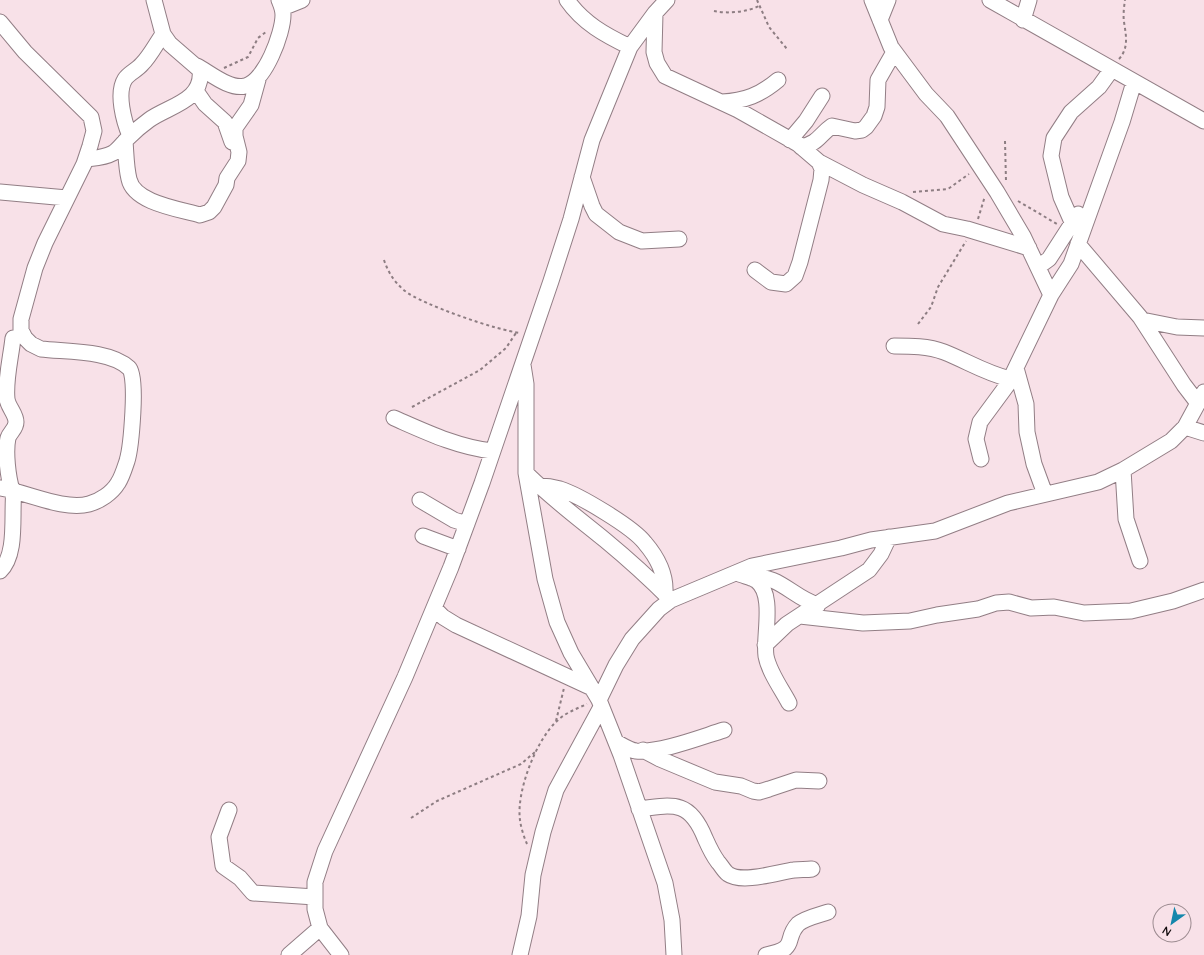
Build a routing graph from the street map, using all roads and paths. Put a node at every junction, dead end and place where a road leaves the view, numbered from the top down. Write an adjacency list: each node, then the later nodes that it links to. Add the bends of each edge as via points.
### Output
1 (154, 0): 19 (street)
2 (302, 0): 11 (street)
3 (567, 0): 20 (street, via 583,19 599,32)
4 (667, 0): 14 (street)
5 (757, 0): 12 (path)
6 (872, 0): 15 (street)
7 (888, 0): 15 (street)
8 (990, 0): 16 (street)
9 (1029, 0): 16 (street)
10 (1124, 0): 24 (path, via 1127,38 1122,55)
11 (281, 4): 26 (street, via 281,27)
12 (759, 6): 13 (path, via 749,11 728,13); 21 (path, via 769,27)
13 (714, 10)
14 (655, 13): 20 (street); 31 (street, via 654,52 665,76)
15 (880, 20): 22 (street)
16 (1023, 20): 24 (street)
17 (0, 22): 37 (street, via 24,52 91,117 94,131)
18 (267, 31): 25 (path, via 258,38 248,57)
19 (163, 34): 23 (street, via 170,44); 33 (street, via 142,64 129,74 123,84)
20 (630, 47): 40 (street, via 592,140)
21 (787, 49)
22 (894, 52): 35 (street, via 878,80 877,107 866,127 855,131 832,126 811,145); 39 (street, via 926,94 947,116)
23 (197, 66): 25 (street); 29 (street, via 202,79)
24 (1110, 68): 28 (street); 47 (street, via 1099,87 1071,112 1054,138 1051,156)
25 (213, 75): 26 (street, via 236,86 245,86)
26 (260, 76): 36 (street, via 251,105 235,128)
27 (778, 80): 31 (street, via 761,94 749,99)
28 (1134, 82): 32 (street); 45 (street)
29 (196, 91): 33 (street, via 172,109 151,119); 36 (street, via 205,104 225,122 232,142)
30 (822, 96): 35 (street)
31 (721, 102): 35 (street)
32 (1204, 121)
33 (127, 139): 36 (street, via 129,180 135,192 164,205 200,215 210,212 220,198 227,178 238,161); 37 (street, via 114,153 102,158)
34 (1005, 142): 41 (path)
35 (796, 143): 38 (street)
36 (239, 151)
37 (86, 159): 43 (street)
38 (819, 162): 44 (street); 55 (street, via 822,169 821,180 796,276 786,284 779,284 771,282)
39 (980, 166): 41 (street); 44 (path, via 948,189 911,192)
40 (582, 177): 49 (street, via 596,214 619,232 642,242); 62 (street, via 571,219)
41 (998, 185): 48 (path); 51 (street)
42 (0, 192): 43 (street)
43 (67, 198): 63 (street, via 34,268 21,319 21,330)
44 (892, 198): 48 (street, via 943,224)
45 (1093, 199): 47 (street); 50 (street)
46 (1015, 200): 47 (path)
47 (1069, 226): 54 (street, via 1049,258)
48 (972, 231): 51 (street); 59 (path, via 938,287 933,304)
49 (679, 239)
50 (1078, 244): 53 (street); 56 (street)
51 (1029, 248): 54 (street)
52 (384, 260): 61 (path, via 394,280 419,300)
53 (1071, 264): 56 (street); 57 (street)
54 (1038, 267): 57 (street)
55 (755, 270)
56 (1101, 272): 58 (street)
57 (1051, 295): 66 (street)
58 (1142, 320): 60 (street, via 1177,327); 67 (street, via 1184,385)
59 (918, 324)
60 (1204, 328)
61 (516, 333): 62 (path); 68 (path, via 506,348 480,370)
62 (532, 335): 65 (street)
63 (13, 338): 77 (street, via 7,393 8,403 16,419 8,443); 77 (street, via 41,349 113,358 130,368 134,377 134,394 127,460 118,483 99,501 71,506)
64 (894, 346): 66 (street, via 926,348 942,352 983,371)
65 (523, 361): 72 (street); 75 (street, via 526,384)
66 (1013, 373): 73 (street, via 999,398 980,422 976,439); 78 (street, via 1026,404 1027,432 1034,464)
67 (1201, 397): 70 (street)
68 (412, 407)
69 (394, 418): 72 (street, via 433,436 472,449)
70 (1185, 427): 71 (street); 74 (street, via 1171,441)
71 (1204, 433)
72 (492, 451): 80 (street)
73 (981, 459)
74 (1124, 470): 78 (street, via 1098,482); 84 (street, via 1126,520)
75 (526, 473): 76 (street); 94 (street, via 538,548 557,622)
76 (539, 486): 88 (street); 88 (street, via 550,486 566,491 600,510 645,542 659,563 666,581)
77 (9, 490): 85 (street, via 14,536 7,561)
78 (1045, 494): 82 (street, via 1008,503 935,531)
79 (420, 500): 80 (street, via 454,520)
80 (467, 524): 83 (street)
81 (423, 536): 83 (street)
82 (889, 537): 86 (street, via 770,561 752,566); 89 (street, via 869,570)
83 (458, 549): 90 (street)
84 (1140, 561)
85 (0, 571)
86 (744, 576): 88 (street); 89 (street, via 769,578 806,602); 92 (street, via 759,582 764,593 768,618)
87 (1204, 590): 91 (street, via 1131,611 1084,613 1054,607 1031,608 1009,602 910,621 863,623)
88 (668, 596): 94 (street, via 632,639)
89 (818, 605): 91 (street)
90 (434, 608): 93 (street, via 456,626); 107 (street, via 325,851 315,882)
91 (800, 616): 92 (street, via 787,624)
92 (766, 645): 95 (street, via 768,662)
93 (567, 676): 94 (street); 96 (path)
94 (597, 699): 96 (path, via 564,715); 98 (street); 105 (street, via 556,790)
95 (789, 703)
96 (556, 722): 100 (path)
97 (724, 730): 99 (street, via 676,744)
98 (616, 742): 99 (street, via 630,749); 102 (street)
99 (643, 750): 101 (street, via 715,782 741,786 753,791 764,791 796,780)
100 (536, 751): 104 (path, via 520,764 437,801); 105 (path, via 522,792 520,819)
101 (819, 781)
102 (639, 809): 106 (street, via 667,806 688,810 696,820 710,851 728,874 733,876); 113 (street, via 665,883 672,920)
103 (229, 810): 107 (street, via 219,837 224,866 240,878 253,893)
104 (411, 818)
105 (536, 865): 112 (street, via 530,916)
106 (812, 869)
107 (315, 897): 109 (street)
108 (828, 912): 114 (street, via 800,922 792,933 787,948)
109 (320, 928): 110 (street); 111 (street)
110 (290, 955)
111 (341, 955)
112 (520, 955)
113 (674, 955)
114 (766, 955)

